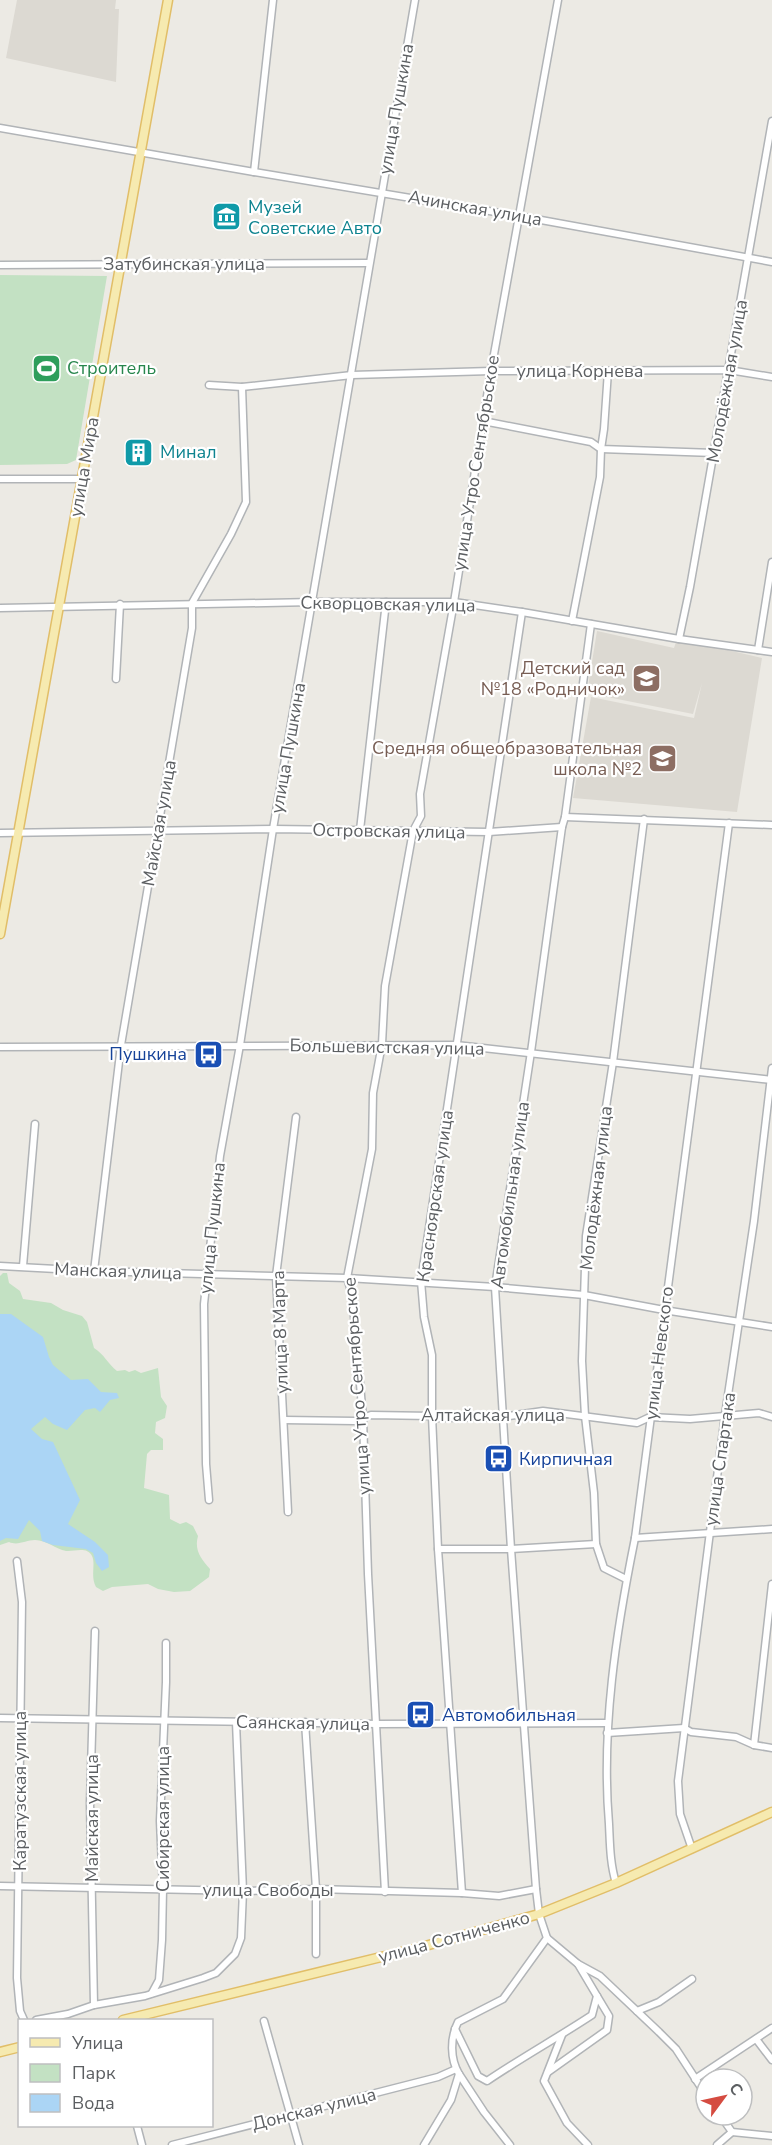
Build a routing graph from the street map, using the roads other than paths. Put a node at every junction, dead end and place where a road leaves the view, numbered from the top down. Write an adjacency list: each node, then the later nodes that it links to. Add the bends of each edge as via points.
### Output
1 (168, 0): 7 (main road, улица Мира)
2 (273, 0): 8 (street)
3 (415, 0): 9 (street, улица Пушкина)
4 (558, 0): 10 (street, улица Утро Сентябрьское)
5 (772, 121): 11 (street, Молодёжная улица)
6 (0, 128): 7 (street, Ачинская улица)
7 (141, 152): 8 (street, Ачинская улица); 15 (main road, улица Мира)
8 (254, 172): 9 (street, Ачинская улица)
9 (382, 192): 10 (street, Ачинская улица); 13 (street, улица Пушкина)
10 (519, 216): 11 (street, Ачинская улица); 17 (street, улица Утро Сентябрьское)
11 (749, 258): 12 (street, Ачинская улица); 16 (street, Молодёжная улица)
12 (772, 262)
13 (369, 263): 15 (street, Затубинская улица); 19 (street, улица Пушкина)
14 (0, 265): 15 (street, Затубинская улица)
15 (120, 265): 27 (main road, улица Мира)
16 (729, 370): 18 (street, улица Корнева); 20 (street, улица Корнева); 25 (street, Молодёжная улица)
17 (491, 371): 18 (street, улица Корнева); 19 (street, улица Корнева); 23 (street, улица Утро Сентябрьское)
18 (608, 372): 24 (street)
19 (352, 375): 22 (street, улица Корнева); 29 (street, улица Пушкина)
20 (772, 377)
21 (209, 385): 22 (street, улица Корнева)
22 (242, 387): 32 (street, Майская улица, via 246,502)
23 (483, 421): 24 (street, via 591,442); 31 (street, улица Утро Сентябрьское)
24 (601, 449): 25 (street); 37 (street, via 600,477)
25 (714, 453): 39 (street, Молодёжная улица)
26 (0, 479): 27 (street)
27 (82, 479): 35 (main road, улица Мира)
28 (772, 562): 40 (street)
29 (313, 602): 30 (street, Скворцовская улица); 32 (street, Скворцовская улица); 48 (street, улица Пушкина)
30 (386, 602): 31 (street, Скворцовская улица); 49 (street)
31 (454, 602): 36 (street, Скворцовская улица); 51 (street, улица Утро Сентябрьское, via 420,794 421,816)
32 (192, 603): 33 (street, Скворцовская улица); 50 (street, Майская улица, via 192,628)
33 (120, 604): 35 (street, Скворцовская улица); 42 (street)
34 (0, 608): 35 (street, Скворцовская улица)
35 (59, 608): 54 (main road, улица Мира)
36 (522, 612): 37 (street, Скворцовская улица); 52 (street, Красноярская улица)
37 (572, 621): 38 (street, Скворцовская улица)
38 (591, 624): 39 (street, Скворцовская улица); 43 (street, Автомобильная улица)
39 (679, 639): 40 (street, Скворцовская улица)
40 (758, 650): 41 (street, Скворцовская улица)
41 (772, 652)
42 (116, 679)
43 (565, 817): 44 (street); 47 (street, Автомобильная улица)
44 (644, 819): 45 (street); 62 (street, Молодёжная улица)
45 (729, 823): 46 (street); 64 (street, улица Невского)
46 (772, 825)
47 (561, 827): 52 (street, Островская улица); 61 (street, Автомобильная улица)
48 (273, 829): 49 (street, Островская улица); 50 (street, Островская улица); 58 (street, улица Пушкина)
49 (360, 830): 51 (street, Островская улица)
50 (158, 831): 54 (street, Островская улица); 57 (street, Майская улица)
51 (413, 831): 52 (street, Островская улица); 56 (street, улица Утро Сентябрьское, via 385,986)
52 (489, 832): 59 (street, Красноярская улица)
53 (0, 833): 54 (street, Островская улица)
54 (18, 833): 55 (main road, улица Мира)
55 (0, 934)
56 (382, 1044): 58 (street, Большевистская улица); 59 (street, Большевистская улица); 73 (street, улица Утро Сентябрьское, via 373,1093 372,1149)
57 (121, 1045): 58 (street, Большевистская улица); 60 (street, Большевистская улица); 70 (street, Майская улица)
58 (240, 1045): 71 (street, улица Пушкина, via 220,1156)
59 (456, 1045): 61 (street, Большевистская улица); 74 (street, Красноярская улица)
60 (0, 1047)
61 (531, 1053): 62 (street, Большевистская улица); 75 (street, Автомобильная улица)
62 (613, 1062): 64 (street, Большевистская улица); 76 (street, Молодёжная улица, via 586,1236)
63 (772, 1068): 65 (street, улица Спартака)
64 (696, 1071): 65 (street, Большевистская улица); 77 (street, улица Невского)
65 (771, 1079): 78 (street, улица Спартака)
66 (296, 1117): 72 (street, улица 8 Марта)
67 (35, 1124): 69 (street)
68 (0, 1266): 69 (street, Манская улица)
69 (23, 1266): 70 (street, Манская улица)
70 (94, 1271): 71 (street, Манская улица)
71 (207, 1274): 72 (street, Манская улица); 88 (street, улица Пушкина, via 204,1304)
72 (276, 1276): 73 (street, Манская улица); 87 (street, улица 8 Марта)
73 (347, 1278): 74 (street, Манская улица); 86 (street, улица Утро Сентябрьское)
74 (421, 1281): 75 (street, Манская улица); 81 (street, Красноярская улица, via 432,1355)
75 (495, 1287): 76 (street, Манская улица); 83 (street, Автомобильная улица)
76 (584, 1294): 77 (street, Манская улица); 82 (street, Молодёжная улица)
77 (664, 1310): 78 (street, Манская улица); 84 (street, улица Невского)
78 (740, 1321): 79 (street, Манская улица); 80 (street, улица Спартака)
79 (772, 1327)
80 (725, 1415): 84 (street, Алтайская улица, via 690,1419); 85 (street, Алтайская улица, via 759,1413); 91 (street, улица Спартака)
81 (432, 1416): 83 (street, Алтайская улица); 86 (street, Алтайская улица); 94 (street, Красноярская улица)
82 (585, 1416): 83 (street, Алтайская улица, via 543,1411); 84 (street, Алтайская улица, via 637,1423); 93 (street, Молодёжная улица)
83 (502, 1417): 95 (street, Автомобильная улица)
84 (650, 1417): 92 (street, улица Невского)
85 (772, 1417)
86 (363, 1418): 87 (street, Алтайская улица); 110 (street, улица Утро Сентябрьское)
87 (284, 1420): 89 (street, улица 8 Марта)
88 (209, 1500)
89 (288, 1512)
90 (772, 1529): 91 (street)
91 (710, 1534): 92 (street); 111 (street, улица Спартака)
92 (635, 1538): 97 (street, улица Невского)
93 (596, 1544): 95 (street); 97 (street, Молодёжная улица, via 604,1568)
94 (438, 1549): 95 (street); 107 (street, Красноярская улица)
95 (511, 1549): 108 (street, Автомобильная улица)
96 (17, 1561): 102 (street, Каратузская улица, via 22,1602)
97 (626, 1579): 109 (street, улица Невского)
98 (772, 1584): 113 (street)
99 (95, 1632): 103 (street, Майская улица)
100 (166, 1643): 104 (street, Сибирская улица)
101 (0, 1718): 102 (street, Саянская улица)
102 (20, 1718): 103 (street, Саянская улица); 119 (street, Каратузская улица)
103 (93, 1718): 104 (street, Саянская улица); 121 (street, Майская улица)
104 (164, 1720): 105 (street, Саянская улица); 122 (street, Сибирская улица, via 160,1821)
105 (236, 1722): 106 (street, Саянская улица); 124 (street)
106 (304, 1722): 110 (street, Саянская улица); 123 (street)
107 (451, 1723): 108 (street, Саянская улица); 110 (street, Саянская улица); 126 (street, Красноярская улица)
108 (523, 1723): 109 (street, Саянская улица); 120 (street, Автомобильная улица)
109 (607, 1723): 112 (street, улица Невского)
110 (378, 1725): 125 (street, улица Утро Сентябрьское)
111 (684, 1728): 112 (street); 113 (street, via 736,1737); 116 (street, улица Спартака, via 678,1781 680,1814)
112 (607, 1733): 117 (street, улица Невского, via 607,1807)
113 (754, 1745): 114 (street)
114 (772, 1748)
115 (772, 1812): 116 (main road, улица Сотниченко)
116 (692, 1849): 117 (main road, улица Сотниченко)
117 (616, 1883): 127 (main road, улица Сотниченко)
118 (0, 1886): 119 (street, улица Свободы)
119 (20, 1887): 121 (street, улица Свободы); 136 (street, Каратузская улица, via 17,1978)
120 (536, 1888): 126 (street, улица Свободы, via 499,1896); 127 (street, Автомобильная улица)
121 (93, 1889): 122 (street, улица Свободы); 134 (street, Майская улица)
122 (163, 1889): 124 (street, улица Свободы); 132 (street, Сибирская улица, via 159,1980)
123 (316, 1889): 124 (street, улица Свободы); 125 (street, улица Свободы); 129 (street)
124 (243, 1891): 132 (street, via 241,1938 235,1954 216,1973)
125 (385, 1892): 126 (street, улица Свободы)
126 (462, 1893)
127 (539, 1914): 128 (street, Автомобильная улица); 138 (main road, улица Сотниченко, via 418,1948)
128 (547, 1938): 130 (street); 140 (street, via 503,1999 458,2022)
129 (316, 1954)
130 (578, 1964): 133 (street); 135 (street, via 600,1976)
131 (692, 1979): 135 (street, via 659,2002)
132 (152, 1993): 134 (street)
133 (597, 1996): 142 (street, via 592,2015); 149 (street, via 609,2016 607,2030)
134 (94, 2005): 137 (street)
135 (637, 2011): 150 (street, via 676,2049)
136 (24, 2019)
137 (41, 2019)
138 (127, 2019)
139 (264, 2021): 151 (street)
140 (455, 2028): 142 (street, via 478,2076 487,2081); 148 (street, via 451,2040)
141 (772, 2028): 143 (street)
142 (562, 2034): 149 (street)
143 (756, 2038): 146 (street); 147 (street)
144 (18, 2048): 145 (main road)
145 (0, 2052)
146 (772, 2060)
147 (713, 2067)
148 (457, 2072): 151 (street, Донская улица); 159 (street, via 451,2100); 160 (street)
149 (547, 2073): 161 (street, via 544,2081 567,2123)
150 (694, 2077)
151 (291, 2115): 157 (street, Донская улица); 158 (street)
152 (137, 2127): 156 (street)
153 (728, 2127): 154 (street)
154 (732, 2132): 155 (street); 162 (street)
155 (772, 2136)
156 (142, 2145)
157 (172, 2145)
158 (299, 2145)
159 (425, 2145)
160 (510, 2145)
161 (588, 2145)
162 (717, 2145)

